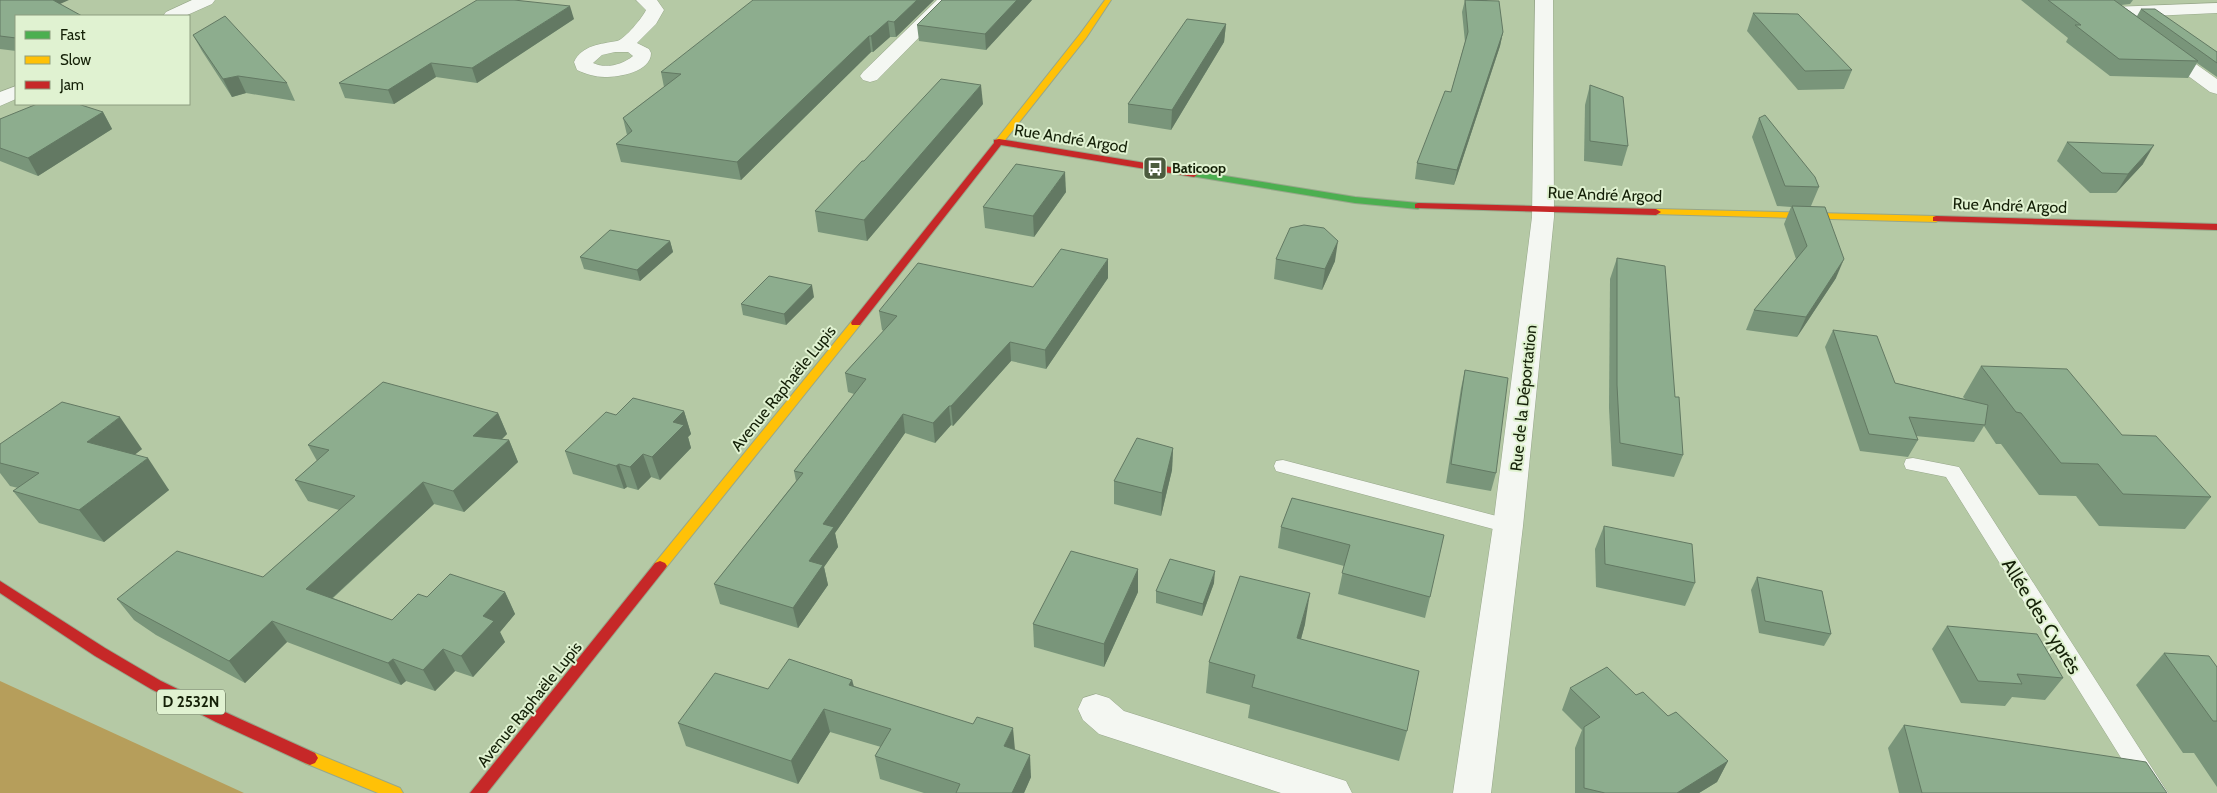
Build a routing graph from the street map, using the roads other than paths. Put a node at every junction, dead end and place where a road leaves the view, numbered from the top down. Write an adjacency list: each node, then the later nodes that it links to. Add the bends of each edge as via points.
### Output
1 (206, 0): 7 (street)
2 (645, 0): 8 (street, via 655,10 650,20)
3 (947, 0): 9 (street)
4 (1108, 0): 13 (street, Avenue Raphaële Lupis)
5 (1544, 0): 14 (street, Rue de la Déportation)
6 (2217, 8): 10 (street, via 2112,12)
7 (174, 15)
8 (624, 46)
9 (870, 76)
10 (2217, 88)
11 (15, 92): 12 (street)
12 (0, 100)
13 (997, 142): 14 (street, Rue André Argod, via 1355,200 1397,205); 22 (street, Avenue Raphaële Lupis, via 840,343)
14 (1543, 208): 15 (street, Rue André Argod); 18 (street, Rue de la Déportation)
15 (2217, 227)
16 (1913, 464): 25 (lane, Allée des Cyprès, via 1952,472)
17 (1283, 466): 18 (lane)
18 (1508, 526): 24 (street, Rue de la Déportation)
19 (0, 586): 21 (street, D 2532N, via 102,654 205,710)
20 (1096, 709): 23 (street, via 1112,723)
21 (395, 793)
22 (478, 793)
23 (1333, 793)
24 (1472, 793)
25 (2156, 793)

